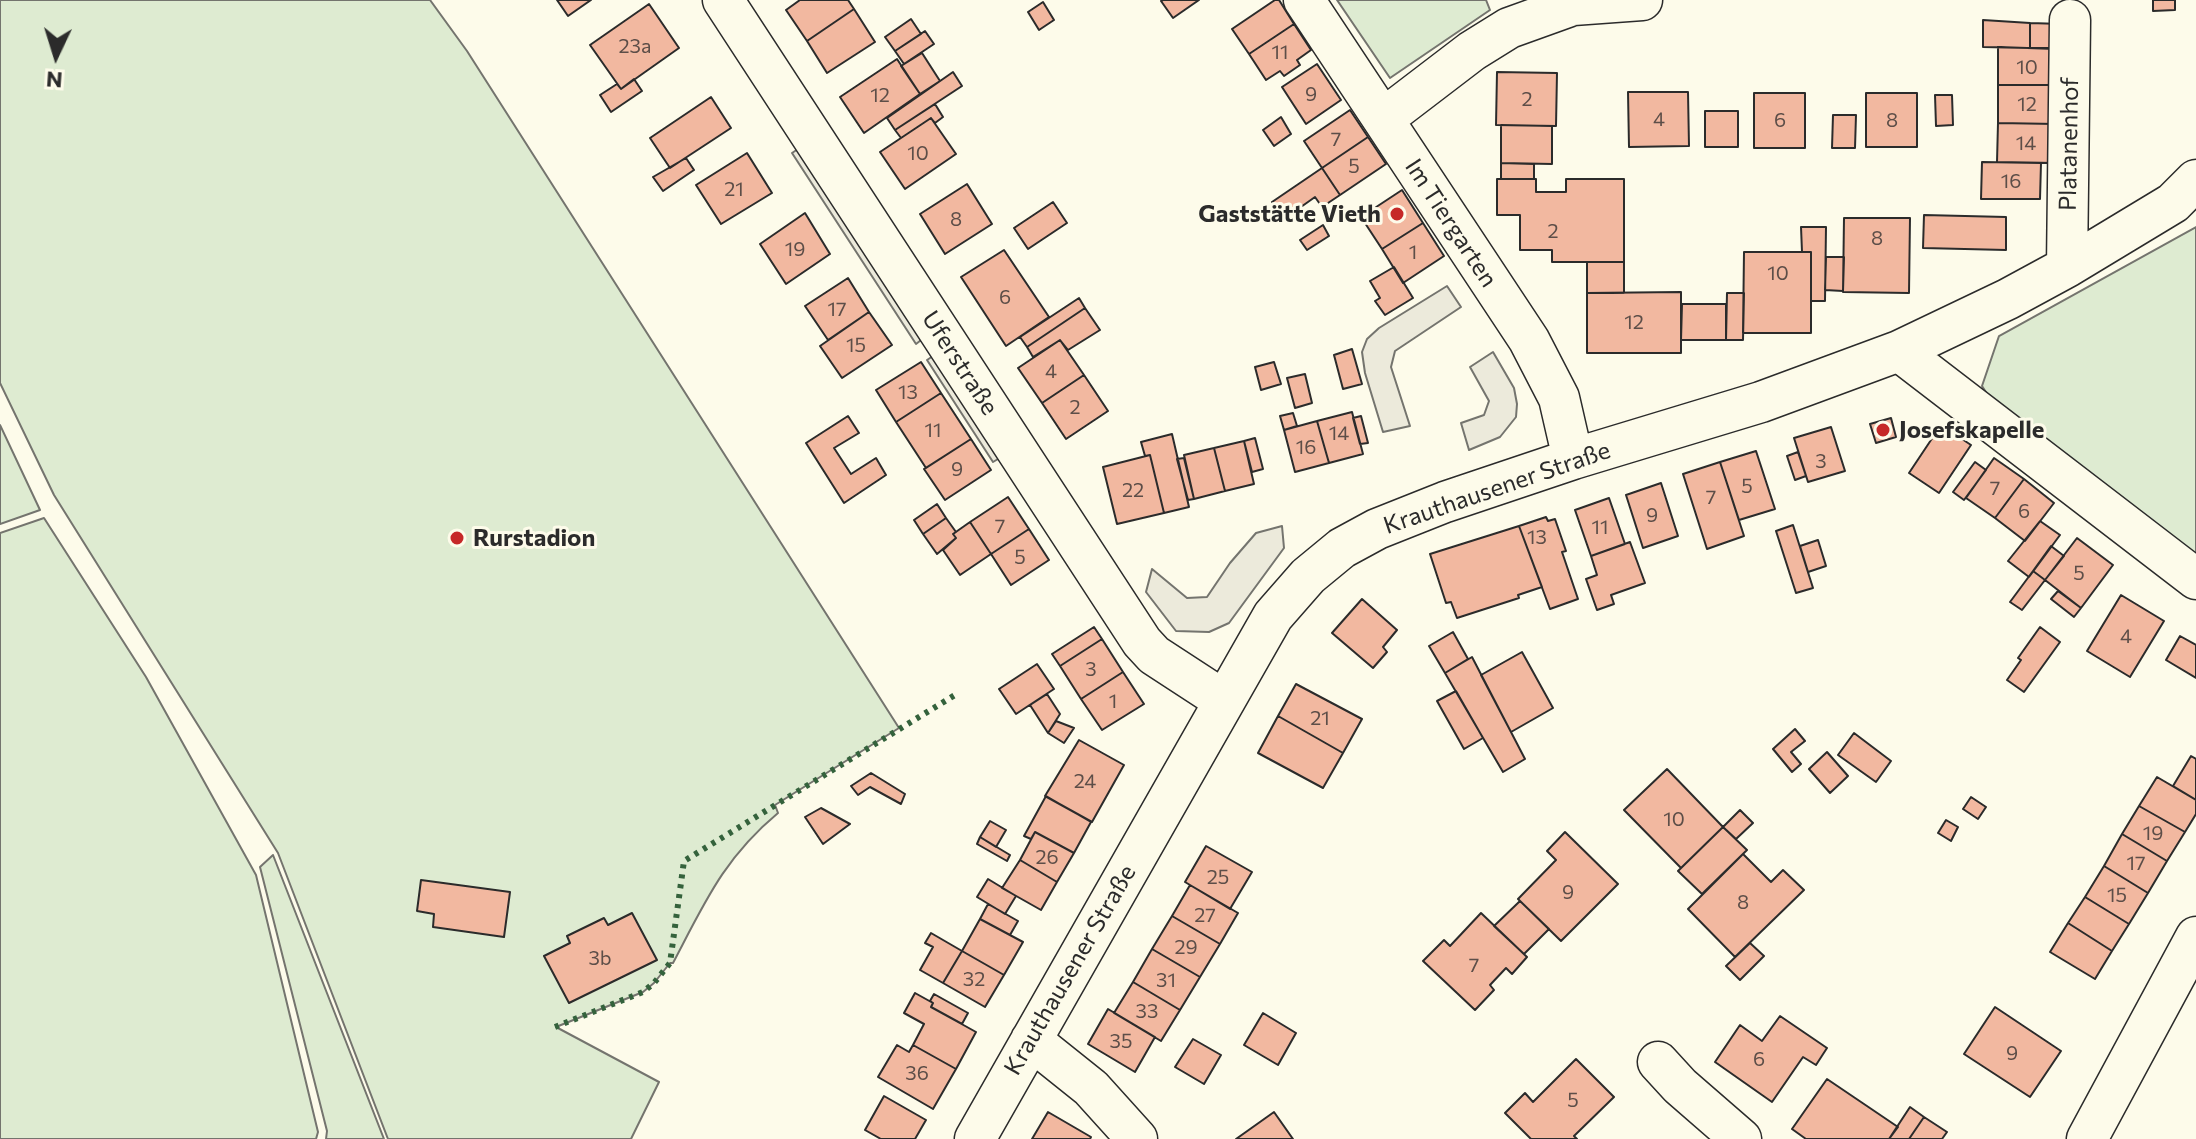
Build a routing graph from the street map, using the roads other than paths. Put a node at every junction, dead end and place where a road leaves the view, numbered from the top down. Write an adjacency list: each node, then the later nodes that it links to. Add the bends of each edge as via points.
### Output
1 (723, 0): 11 (street, Uferstraße, via 1142,642)
2 (1304, 0): 5 (street, Im Tiergarten)
3 (1642, 0): 5 (street, via 1573,5 1509,28)
4 (2070, 20): 7 (street, Platanenhof)
5 (1383, 119): 9 (street, Im Tiergarten, via 1529,340 1559,398)
6 (2196, 180): 7 (street, Krauthausener Straße, via 2173,203)
7 (2067, 267): 8 (street, Krauthausener Straße)
8 (1899, 351): 9 (street, Krauthausener Straße, via 1761,402); 10 (street)
9 (1573, 459): 11 (street, Krauthausener Straße, via 1445,502 1342,548 1273,616)
10 (2196, 579)
11 (1223, 700): 13 (street, Krauthausener Straße)
12 (2196, 937): 18 (street)
13 (1031, 1040): 15 (street, Krauthausener Straße); 16 (street, via 1091,1088)
14 (1658, 1062): 17 (street)
15 (975, 1139)
16 (1137, 1139)
17 (1741, 1139)
18 (2087, 1139)

